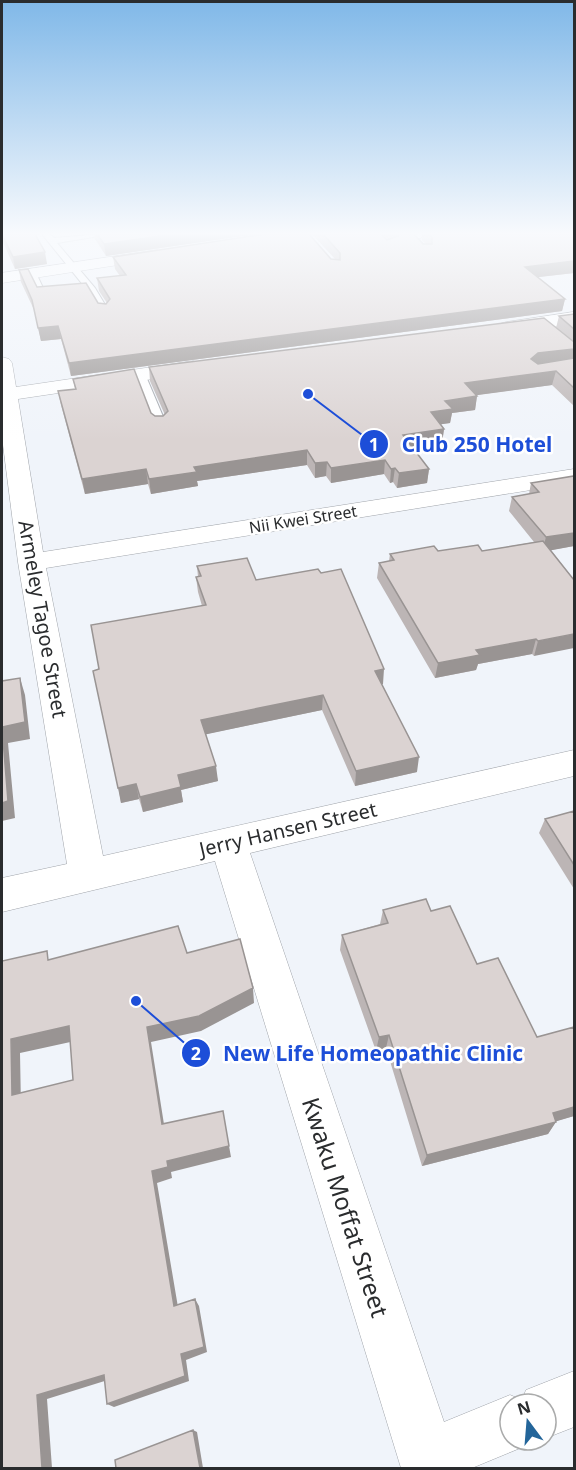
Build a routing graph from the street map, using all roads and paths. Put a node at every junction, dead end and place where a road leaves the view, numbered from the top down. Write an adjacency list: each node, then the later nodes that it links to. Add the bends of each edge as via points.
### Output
1 (99, 303): 2 (lane)
2 (105, 313)
3 (574, 318): 4 (street, via 545,327)
4 (482, 331)
5 (2, 363): 8 (street, Armeley Tagoe Street)
6 (211, 365): 7 (street)
7 (140, 374): 8 (street); 9 (lane)
8 (4, 395): 11 (street, Armeley Tagoe Street)
9 (160, 426)
10 (574, 476): 11 (street, Nii Kwei Street)
11 (31, 562): 14 (street, Armeley Tagoe Street)
12 (574, 763): 13 (street, Jerry Hansen Street)
13 (228, 843): 14 (street, Jerry Hansen Street); 19 (street, Kwaku Moffat Street)
14 (88, 874): 15 (street, Jerry Hansen Street)
15 (2, 895)
16 (574, 1399): 17 (street)
17 (558, 1405)
18 (498, 1430): 19 (street)
19 (428, 1463)

